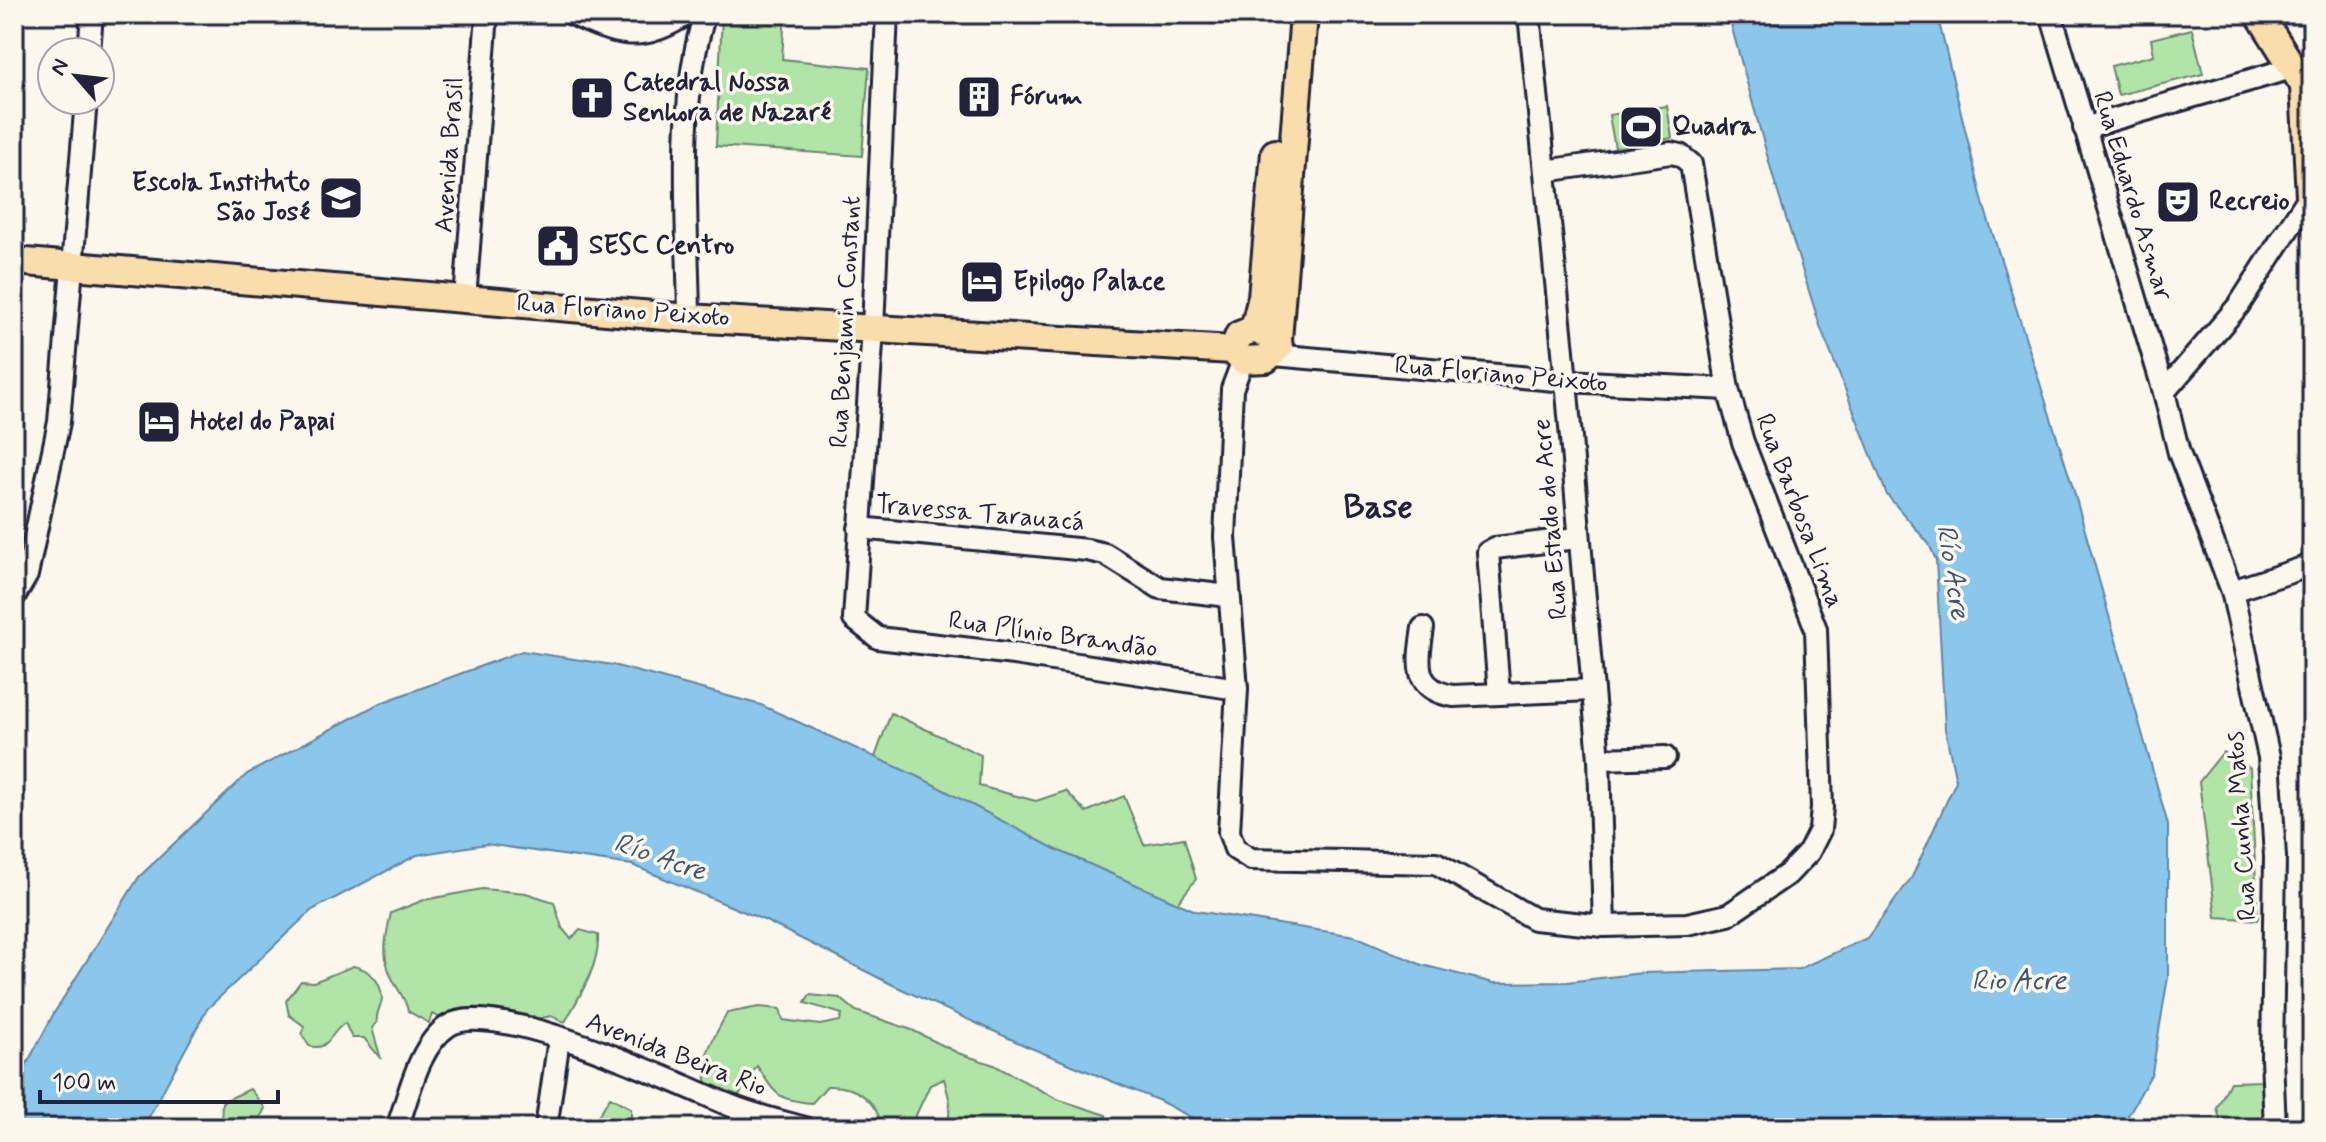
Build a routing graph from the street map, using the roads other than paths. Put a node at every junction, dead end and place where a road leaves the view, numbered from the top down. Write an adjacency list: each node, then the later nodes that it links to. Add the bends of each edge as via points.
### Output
1 (92, 14): 12 (street)
2 (487, 14): 20 (street, Avenida Brasil)
3 (572, 14): 4 (street, via 630,36 655,31)
4 (687, 14)
5 (705, 14): 21 (street, via 695,43 688,126)
6 (887, 14): 22 (street, Rua Benjamin Constant)
7 (1287, 14): 23 (main road, via 1262,297)
8 (1304, 14): 24 (main road)
9 (1529, 14): 16 (street, Rua Estado do Acre)
10 (2051, 14): 15 (street, Rua Eduardo Asmar)
11 (2259, 14): 13 (main road)
12 (90, 36)
13 (2302, 84): 15 (street); 17 (main road)
14 (85, 116): 19 (street)
15 (2084, 128): 28 (street, Rua Eduardo Asmar)
16 (1545, 171): 26 (street, Rua Estado do Acre); 27 (street, Rua Barbosa Lima, via 1680,155 1693,172)
17 (2311, 194): 28 (street, via 2239,305)
18 (14, 261): 19 (main road, Rua Floriano Peixoto)
19 (74, 265): 20 (main road, Rua Floriano Peixoto); 34 (street, via 59,422 27,575)
20 (465, 299): 21 (main road, Rua Floriano Peixoto)
21 (689, 318): 22 (main road, Rua Floriano Peixoto)
22 (873, 328): 25 (main road, Rua Floriano Peixoto); 29 (street, Rua Benjamin Constant)
23 (1254, 329): 24 (main road, Rua Floriano Peixoto); 25 (main road, via 1239,335)
24 (1276, 347): 25 (main road, Rua Floriano Peixoto, via 1252,362); 26 (street, Rua Floriano Peixoto)
25 (1238, 355): 33 (street, via 1225,537)
26 (1566, 381): 27 (street, Rua Floriano Peixoto); 30 (street, Rua Estado do Acre)
27 (1728, 389): 42 (street, Rua Barbosa Lima, via 1747,455 1816,629 1823,770 1820,830 1809,852 1788,874 1728,915 1687,924)
28 (2164, 392): 32 (street, Rua Cunha Matos, via 2179,453)
29 (859, 528): 33 (street, Travessa Tarauacá, via 1087,550 1105,554 1160,588); 36 (street, Rua Benjamin Constant, via 853,605 854,619)
30 (1577, 538): 38 (street, Rua Estado do Acre); 39 (street, via 1491,549 1486,557)
31 (2312, 565): 32 (street)
32 (2232, 591): 49 (street, Rua Cunha Matos, via 2269,757 2275,857)
33 (1229, 596): 37 (street)
34 (14, 597)
35 (1423, 628): 39 (street, via 1421,675 1426,686 1453,696)
36 (863, 629): 37 (street, Rua Plínio Brandão, via 878,638)
37 (1237, 689): 42 (street, Rua Barbosa Lima, via 1229,832 1235,849 1251,859 1436,863 1534,919)
38 (1592, 690): 39 (street); 41 (street, Rua Estado do Acre)
39 (1499, 693)
40 (1665, 757): 41 (street)
41 (1599, 759): 42 (street, Rua Estado do Acre)
42 (1604, 926)
43 (559, 1039): 44 (street, Avenida Beira Rio, via 608,1052); 45 (street, Avenida Beira Rio, via 509,1026 458,1021 438,1033 421,1061); 46 (street)
44 (732, 1107): 47 (street); 48 (street, Avenida Beira Rio)
45 (397, 1128)
46 (546, 1128)
47 (728, 1128)
48 (805, 1128)
49 (2275, 1128)

